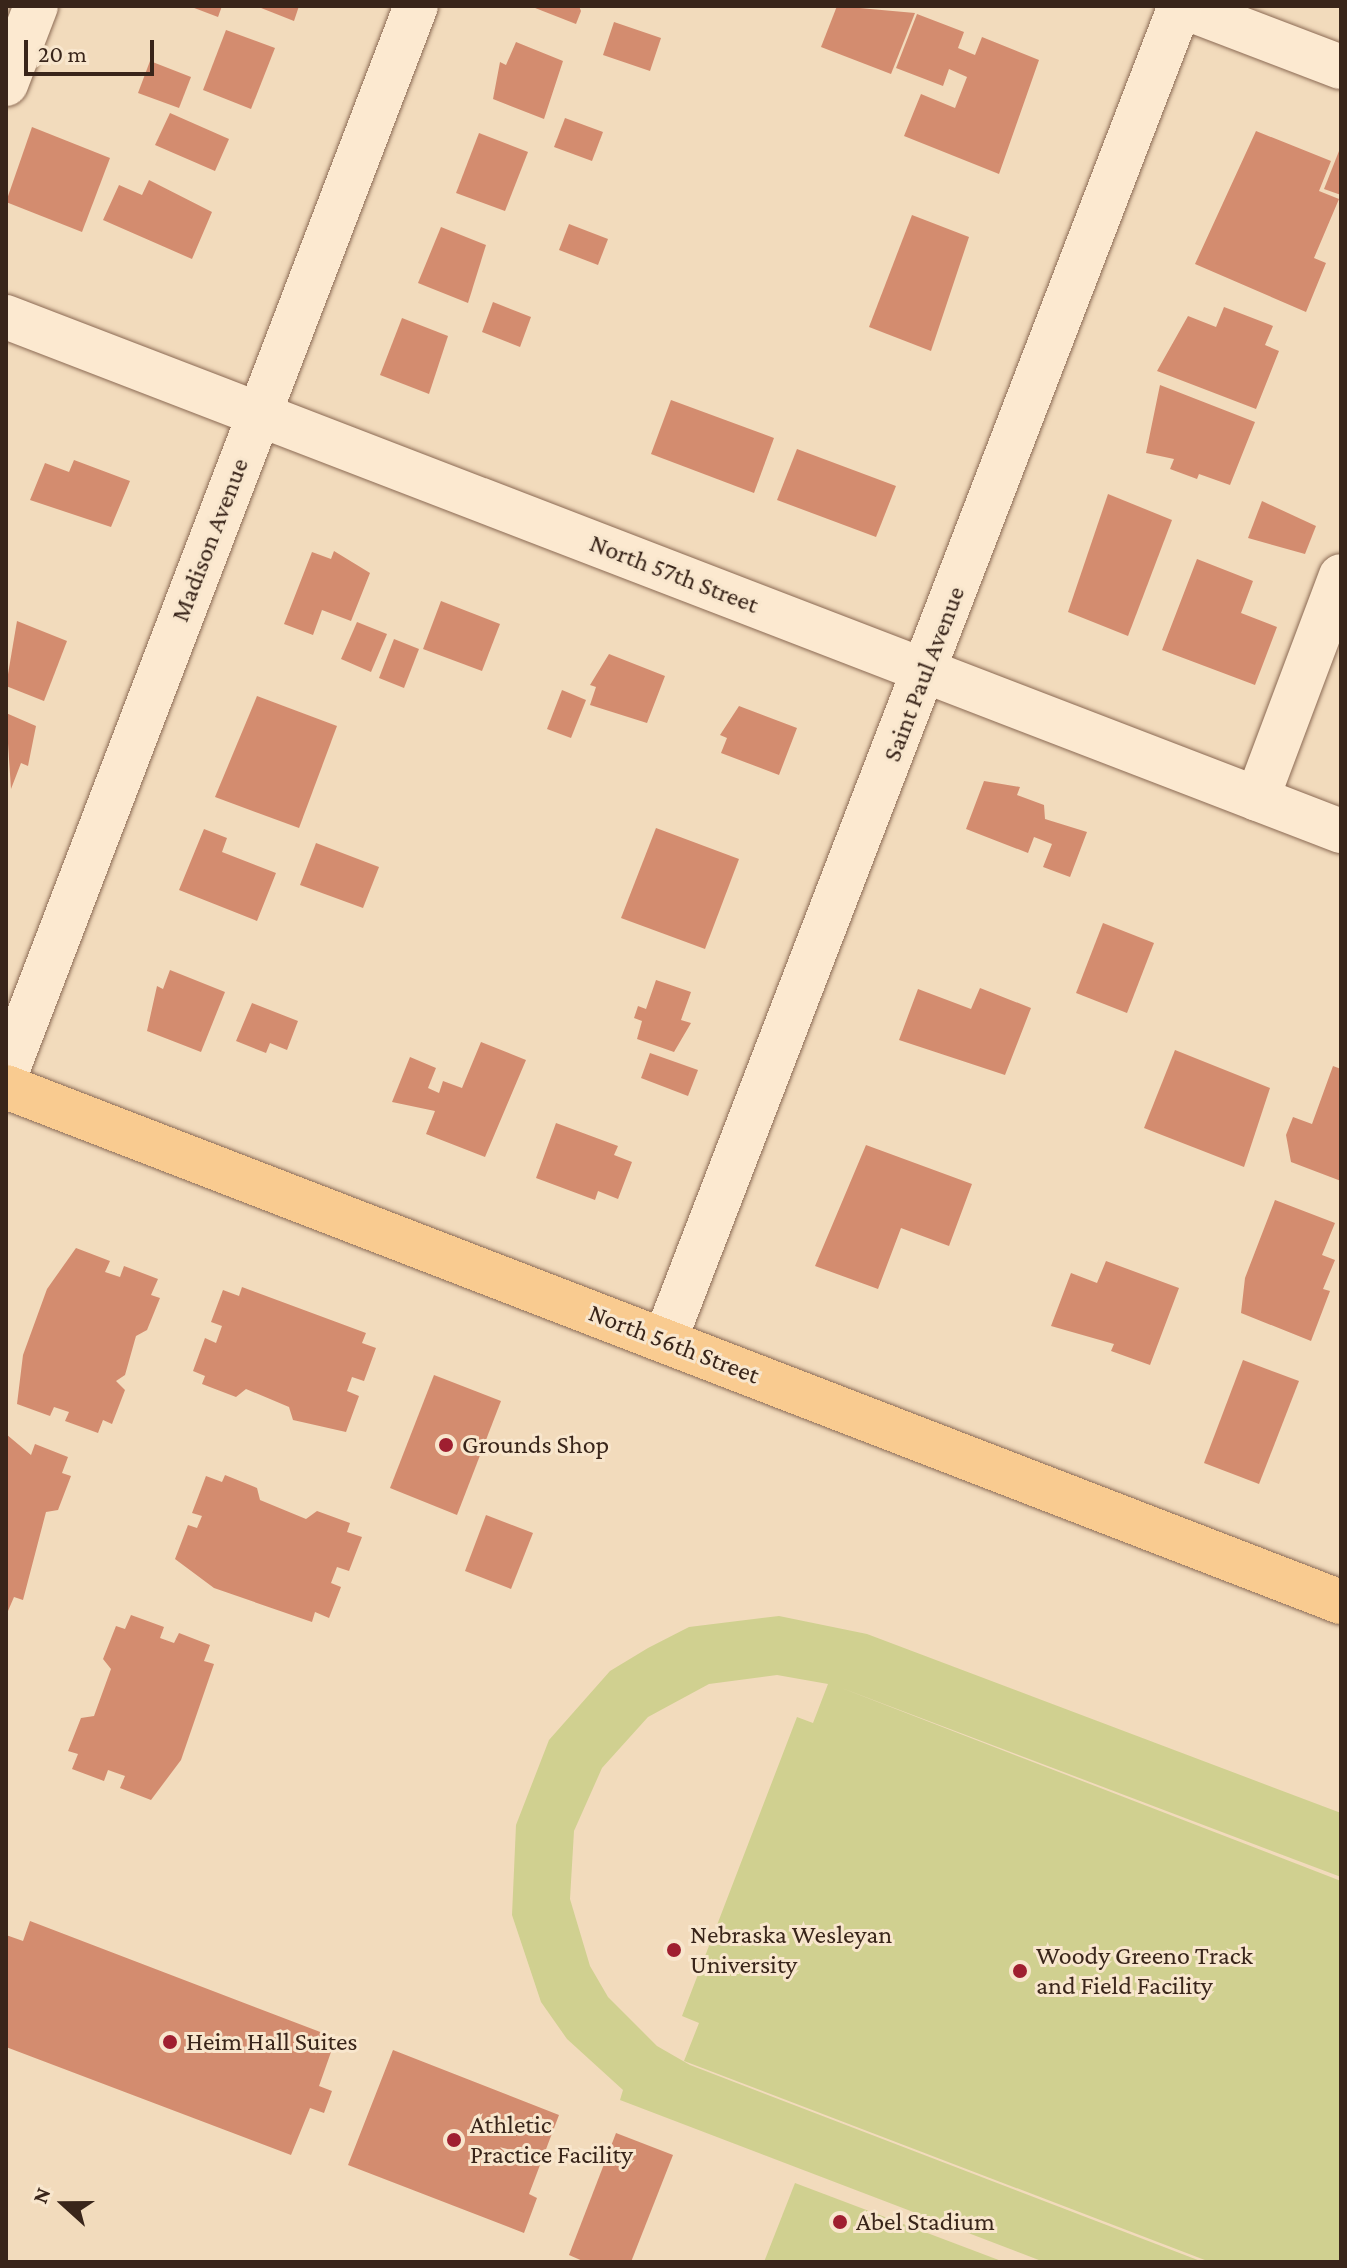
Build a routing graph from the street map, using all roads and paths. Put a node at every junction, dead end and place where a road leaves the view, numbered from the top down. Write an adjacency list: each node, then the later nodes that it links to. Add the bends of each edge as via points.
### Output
1 (36, 6): 5 (street)
2 (416, 6): 7 (street, Madison Avenue)
3 (1181, 6): 4 (street); 9 (street, Saint Paul Avenue)
4 (1341, 67)
5 (6, 84)
6 (6, 317): 7 (street, North 57th Street)
7 (258, 416): 9 (street, North 57th Street); 12 (street, Madison Avenue)
8 (1341, 576): 10 (street)
9 (926, 670): 10 (street, North 57th Street); 14 (street, Saint Paul Avenue)
10 (1257, 799): 11 (street, North 57th Street)
11 (1341, 831)
12 (6, 1074)
13 (6, 1087): 14 (main road, North 56th Street)
14 (665, 1340): 15 (main road, North 56th Street)
15 (1341, 1602)

